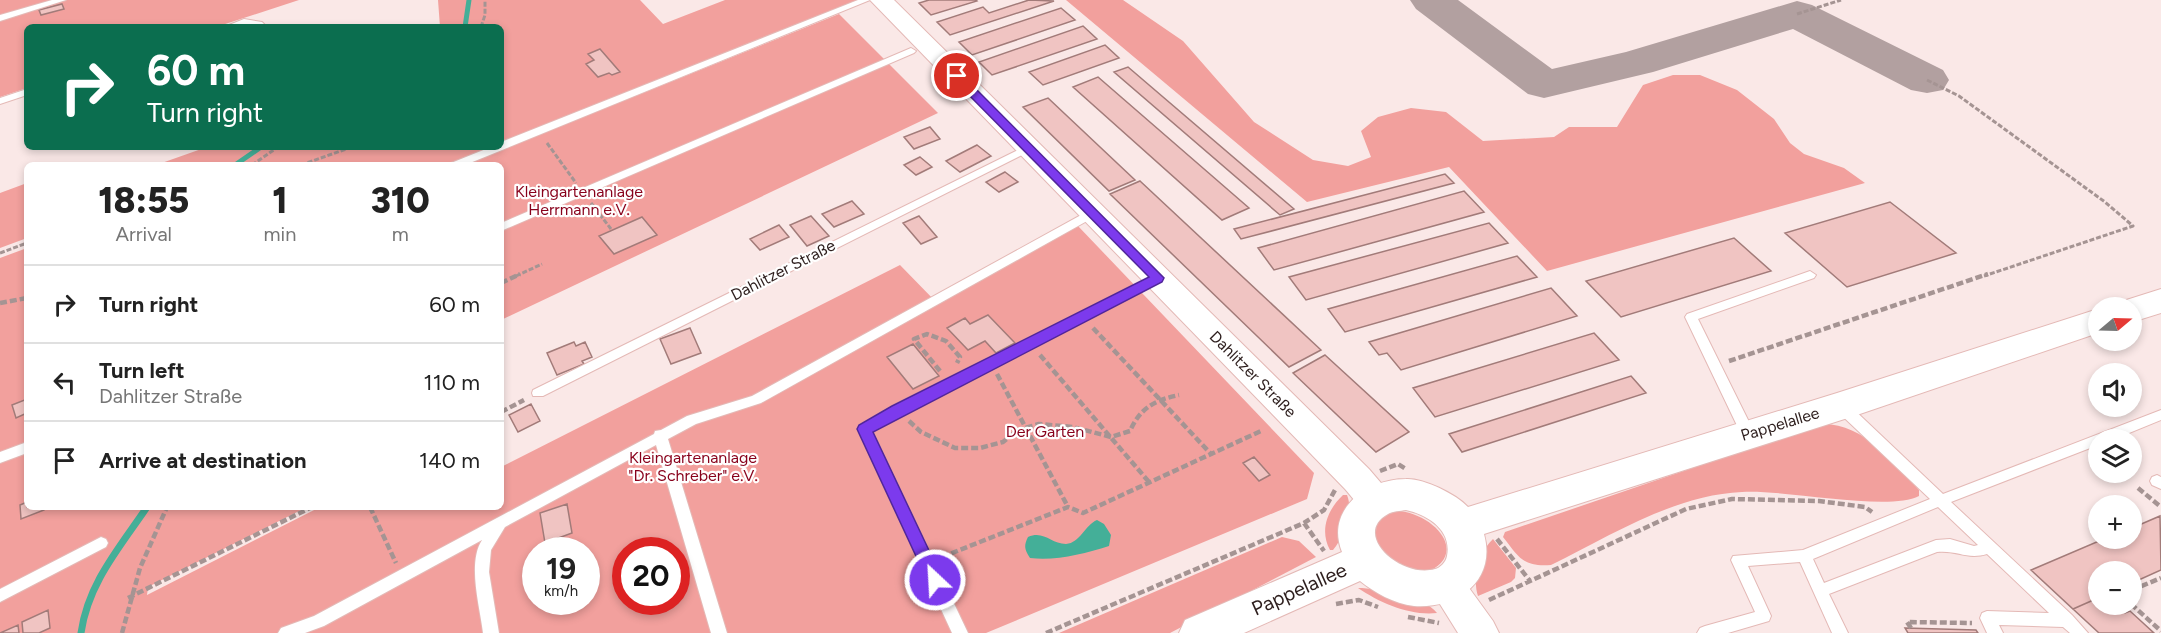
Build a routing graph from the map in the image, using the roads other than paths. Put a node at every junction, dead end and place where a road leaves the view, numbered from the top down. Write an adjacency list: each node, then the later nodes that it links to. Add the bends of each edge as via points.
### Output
1 (62, 0): 4 (lane)
2 (866, 0): 10 (lane)
3 (881, 0): 11 (street, Dahlitzer Straße)
4 (0, 18)
5 (238, 24): 6 (lane)
6 (259, 24)
7 (911, 51): 15 (lane)
8 (24, 93): 9 (lane)
9 (0, 101)
10 (504, 145)
11 (1028, 148): 14 (street, Dahlitzer Straße); 21 (lane, Dahlitzer Straße)
12 (492, 150): 13 (lane)
13 (462, 162)
14 (1092, 213): 17 (street, Dahlitzer Straße); 25 (lane, via 756,400 692,420)
15 (504, 226)
16 (1810, 275): 24 (lane, via 1691,317)
17 (1158, 278): 28 (street, Dahlitzer Straße); 43 (lane, via 948,381 865,429)
18 (2161, 300): 19 (main road)
19 (2142, 307)
20 (2088, 324): 22 (main road, Pappelallee)
21 (538, 393)
22 (1841, 406): 24 (main road, Pappelallee); 29 (lane)
23 (2161, 415): 29 (lane)
24 (1748, 434): 31 (main road, Pappelallee)
25 (660, 435): 30 (lane); 42 (lane)
26 (24, 448): 27 (lane)
27 (0, 458)
28 (1375, 500): 31 (main road, via 1406,494 1425,498 1440,505); 35 (main road, via 1357,522 1356,538)
29 (1940, 500): 33 (lane); 34 (lane)
30 (500, 523): 40 (lane, via 319,621); 41 (lane, via 484,549 482,572)
31 (1461, 525): 36 (main road, via 1469,544 1467,561 1460,575)
32 (101, 543): 38 (lane)
33 (1990, 547): 37 (lane, via 1974,552 1950,545 1936,546); 39 (lane)
34 (1804, 556): 37 (lane); 46 (lane, via 1738,560 1764,616)
35 (1365, 560): 36 (main road, via 1390,582 1405,587 1427,589); 44 (main road, Pappelallee)
36 (1446, 585): 45 (street)
37 (1821, 591): 47 (lane)
38 (0, 596)
39 (2067, 620): 48 (lane, via 1987,618); 49 (lane)
40 (286, 633)
41 (491, 633)
42 (720, 633)
43 (960, 633)
44 (1200, 633)
45 (1480, 633)
46 (1705, 633)
47 (1840, 633)
48 (1995, 633)
49 (2080, 633)

